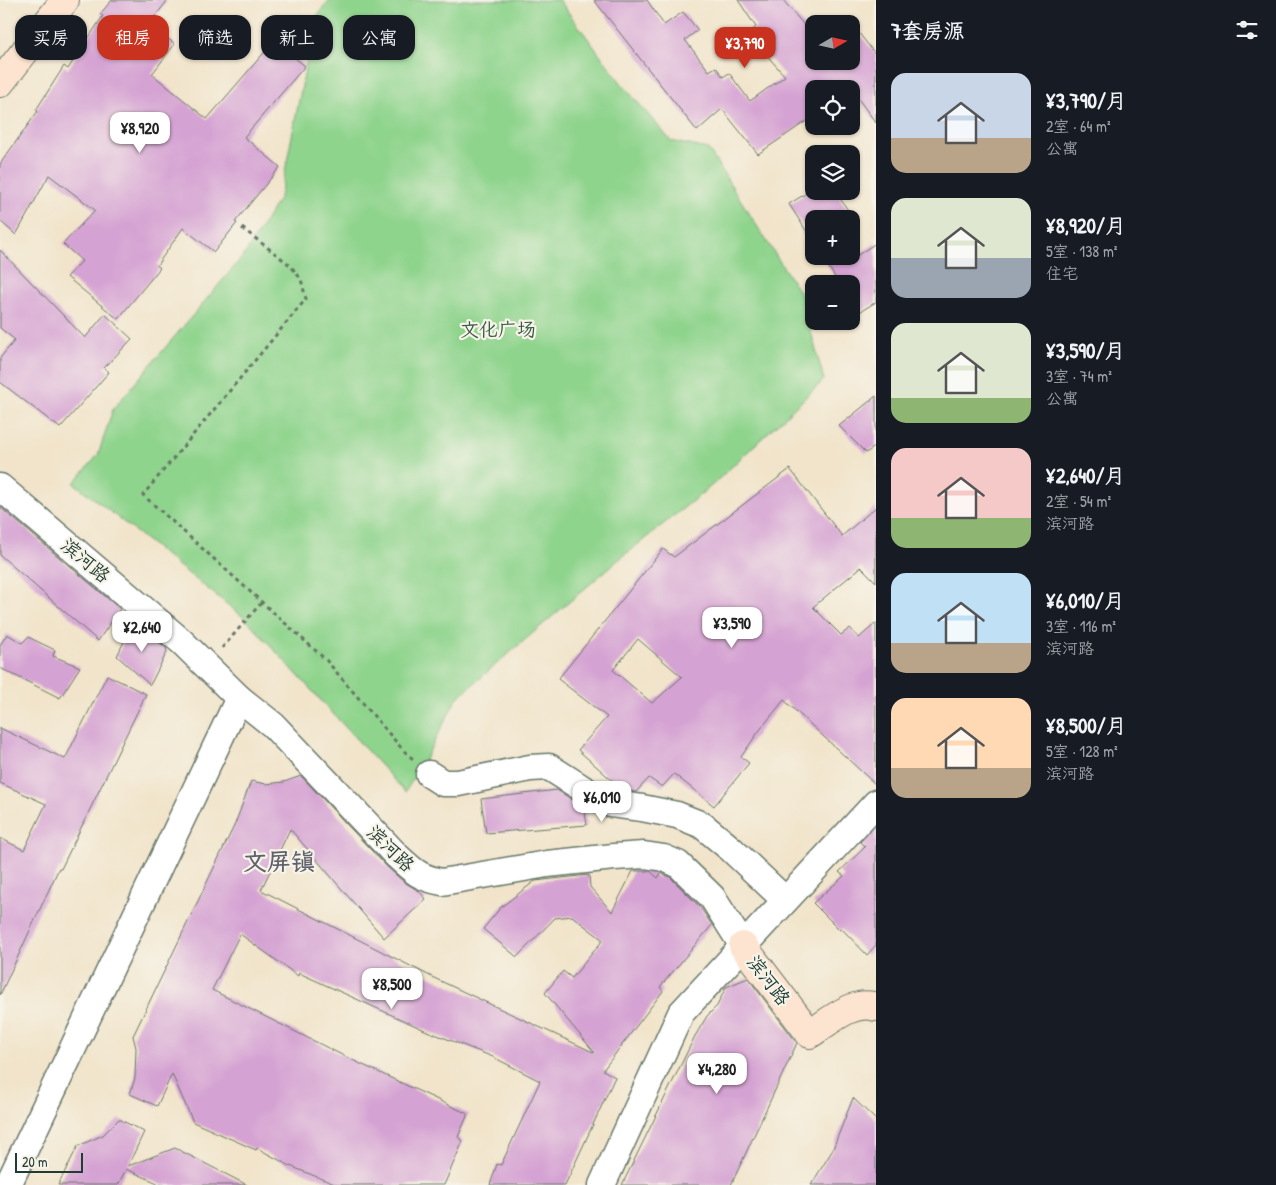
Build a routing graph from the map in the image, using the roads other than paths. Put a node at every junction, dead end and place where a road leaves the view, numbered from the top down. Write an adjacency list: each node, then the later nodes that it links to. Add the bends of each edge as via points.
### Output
1 (65, 0): 2 (street)
2 (0, 84)
3 (0, 487): 4 (street, 滨河路, via 182,642)
4 (239, 698): 8 (street, 滨河路, via 272,725 397,856 426,879 442,882 547,864 614,857 644,855 664,858 678,864 712,897); 10 (street)
5 (429, 774): 7 (street, via 443,783 458,783 549,767 611,804 677,815 702,825)
6 (876, 803): 7 (street)
7 (785, 900): 8 (street)
8 (743, 946): 9 (street, 滨河路, via 810,1034); 11 (street, via 681,1013)
9 (864, 1007)
10 (8, 1185)
11 (602, 1185)

